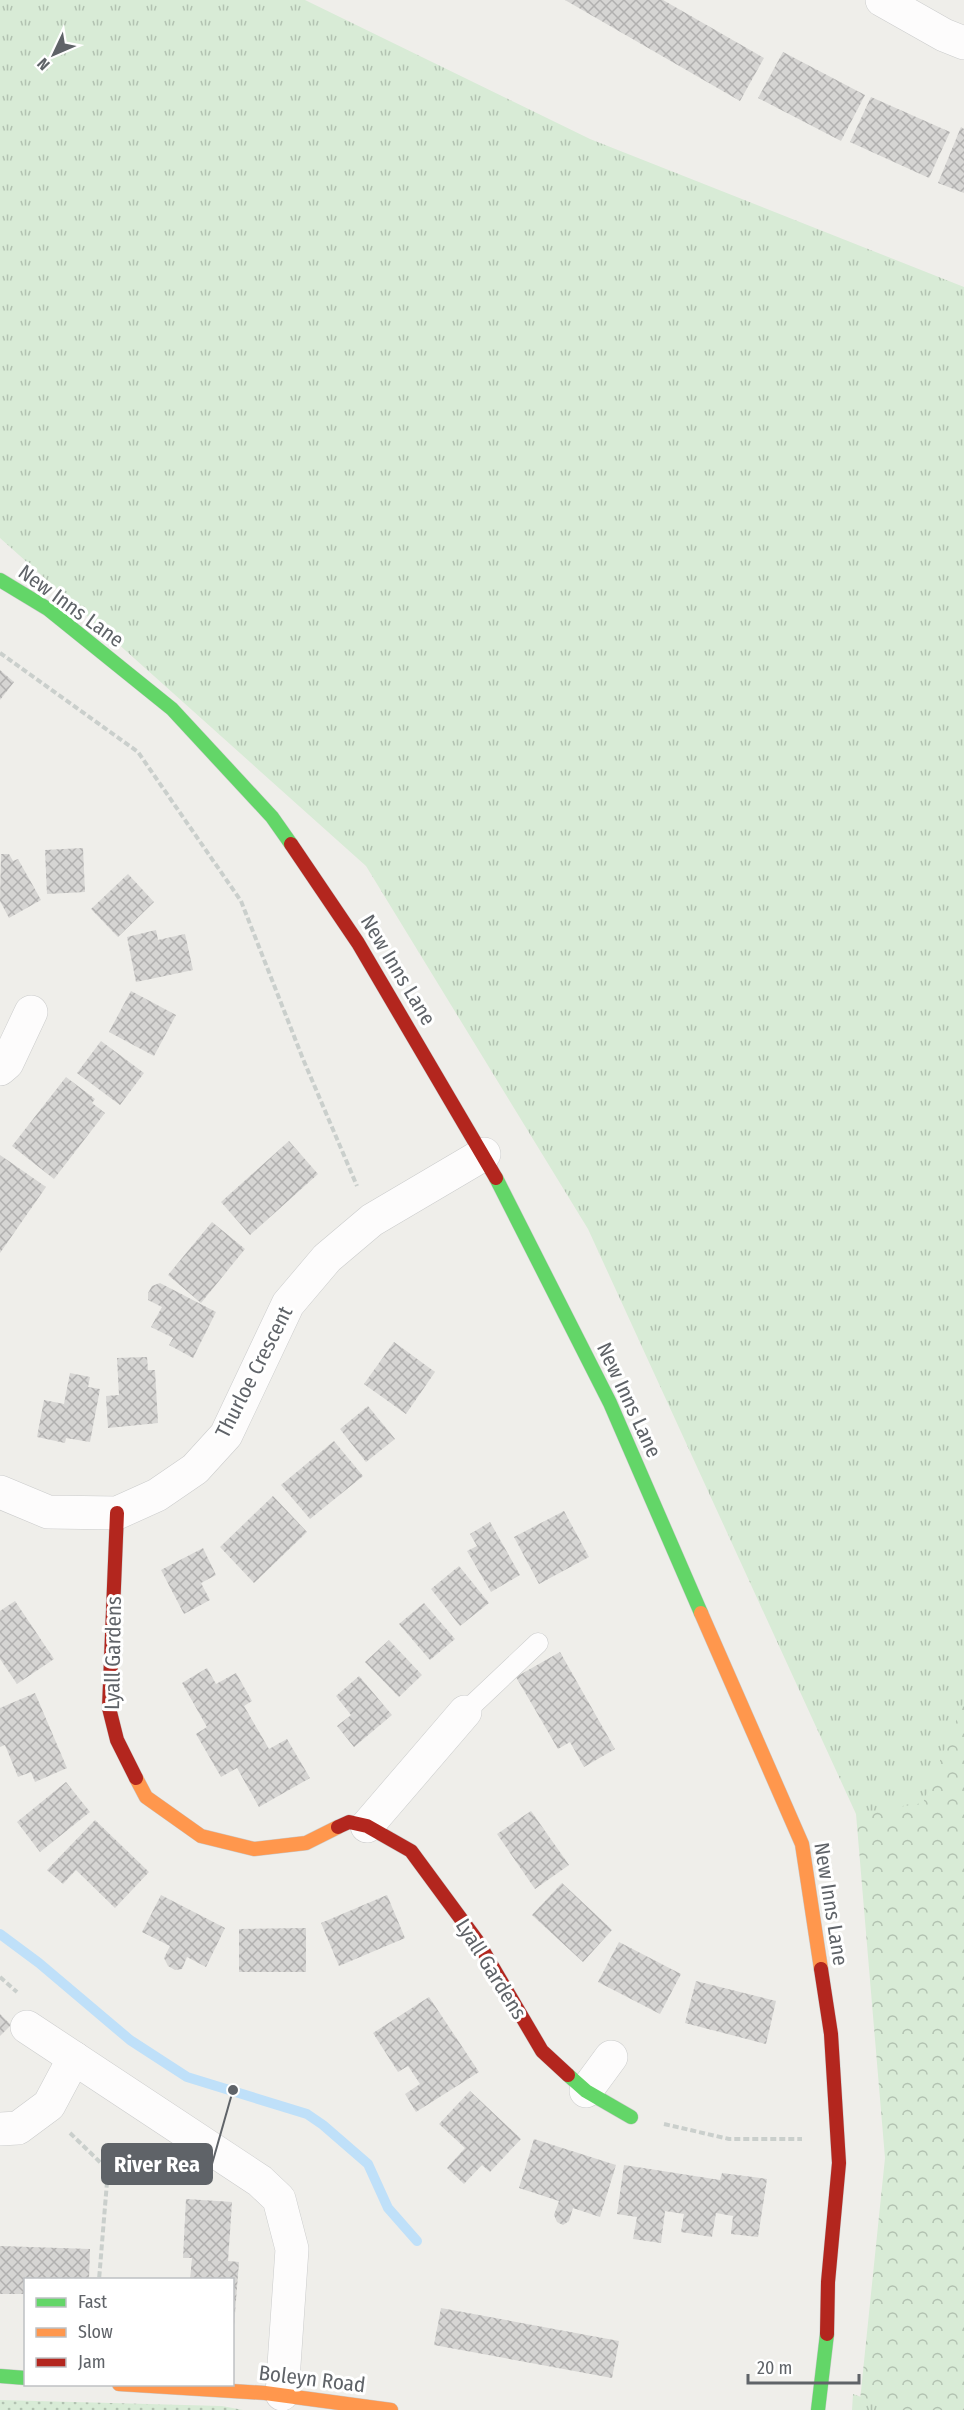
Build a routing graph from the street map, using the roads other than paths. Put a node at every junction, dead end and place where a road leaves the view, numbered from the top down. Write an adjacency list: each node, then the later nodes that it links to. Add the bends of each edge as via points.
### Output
1 (882, 0): 2 (street)
2 (964, 43)
3 (0, 580): 6 (street, New Inns Lane, via 48,609 172,709 272,818 358,943)
4 (32, 1012): 5 (street, via 7,1063)
5 (0, 1069)
6 (484, 1154): 8 (street, Thurloe Crescent, via 372,1220 327,1258 288,1304 226,1435 195,1470 157,1495); 23 (street, New Inns Lane, via 610,1403 802,1844 831,2034 839,2163)
7 (0, 1492): 8 (street, Thurloe Crescent, via 48,1512)
8 (117, 1513): 11 (street, Lyall Gardens, via 109,1708 117,1740 146,1797 201,1836 254,1849 306,1843 349,1822)
9 (538, 1643): 10 (lane)
10 (465, 1712): 11 (street)
11 (367, 1826): 15 (street, Lyall Gardens, via 411,1851 478,1942 542,2051)
12 (27, 2027): 14 (street)
13 (611, 2057): 15 (street)
14 (74, 2058): 17 (street, via 49,2105 18,2128); 21 (street, via 260,2181 279,2199 292,2249)
15 (586, 2091): 16 (street, Lyall Gardens)
16 (631, 2117)
17 (0, 2129)
18 (0, 2376): 19 (street)
19 (24, 2378)
20 (137, 2386): 21 (street, Boleyn Road)
21 (282, 2394): 22 (street, Boleyn Road)
22 (391, 2410)
23 (818, 2410)

